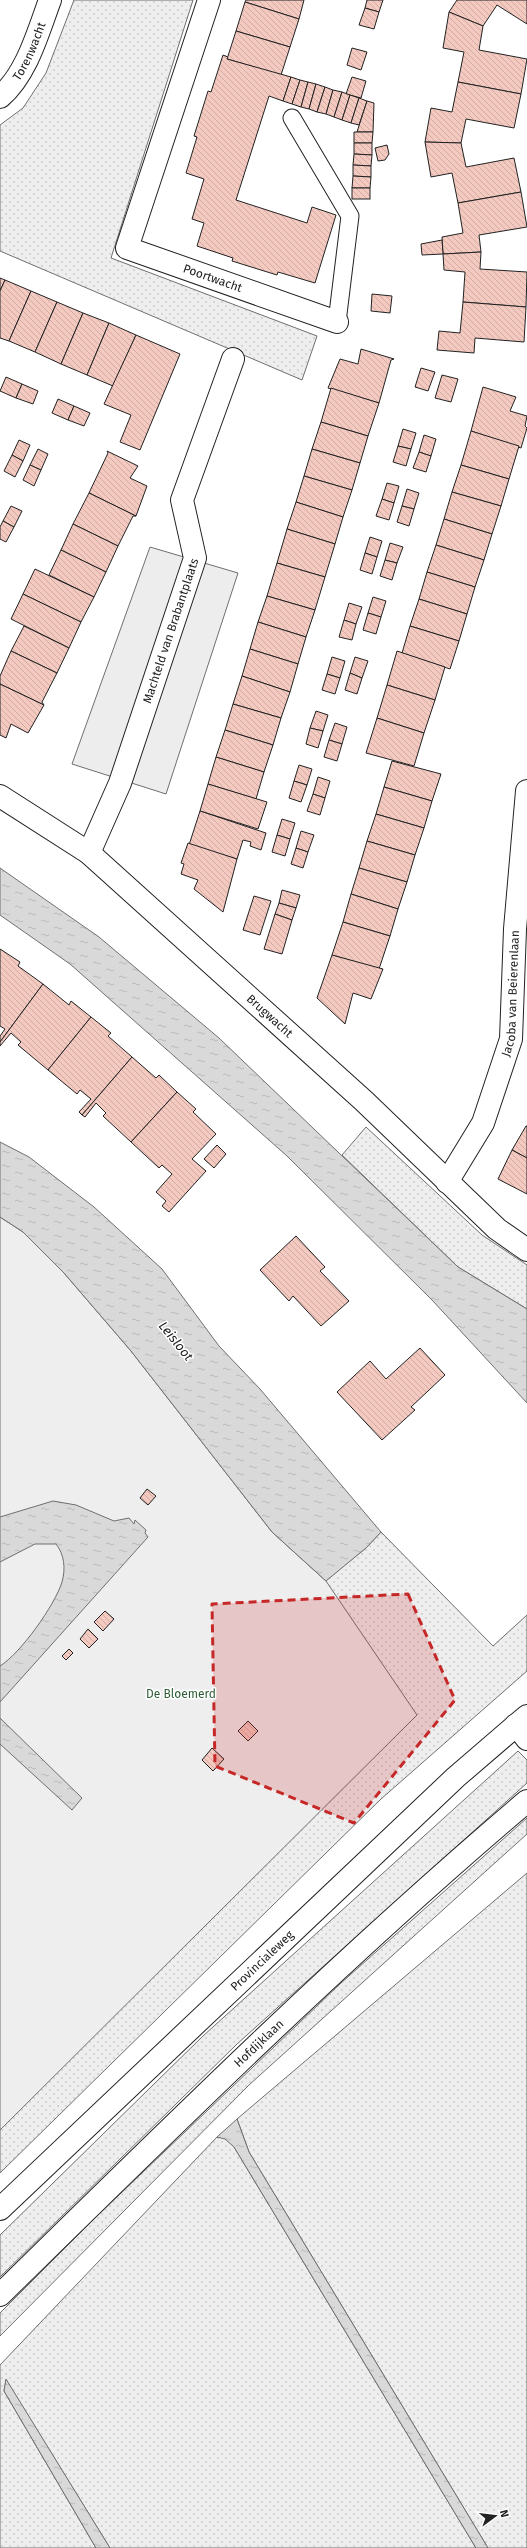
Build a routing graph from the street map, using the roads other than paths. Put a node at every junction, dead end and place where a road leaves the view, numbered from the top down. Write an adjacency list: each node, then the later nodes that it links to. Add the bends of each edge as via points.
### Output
1 (50, 0): 3 (street, Torenwacht, via 28,58 7,92)
2 (209, 0): 5 (street, Poortwacht, via 127,248)
3 (0, 98)
4 (292, 118): 5 (lane, Poortwacht, via 350,216)
5 (336, 322)
6 (233, 359): 9 (street, Machteld van Brabantplaats, via 182,500 195,558 120,783)
7 (527, 791): 10 (street, Jacoba van Beierenlaan, via 515,929 511,1039 483,1123)
8 (0, 796): 9 (street, Brugwacht)
9 (89, 853): 10 (street, Brugwacht, via 364,1101)
10 (447, 1182): 11 (street, Brugwacht, via 497,1229)
11 (527, 1250)
12 (523, 1727): 14 (street, Provincialeweg, via 451,1783)
13 (527, 1801): 15 (street, Hofdijklaan, via 446,1870 256,2044)
14 (0, 2209)
15 (0, 2295)

